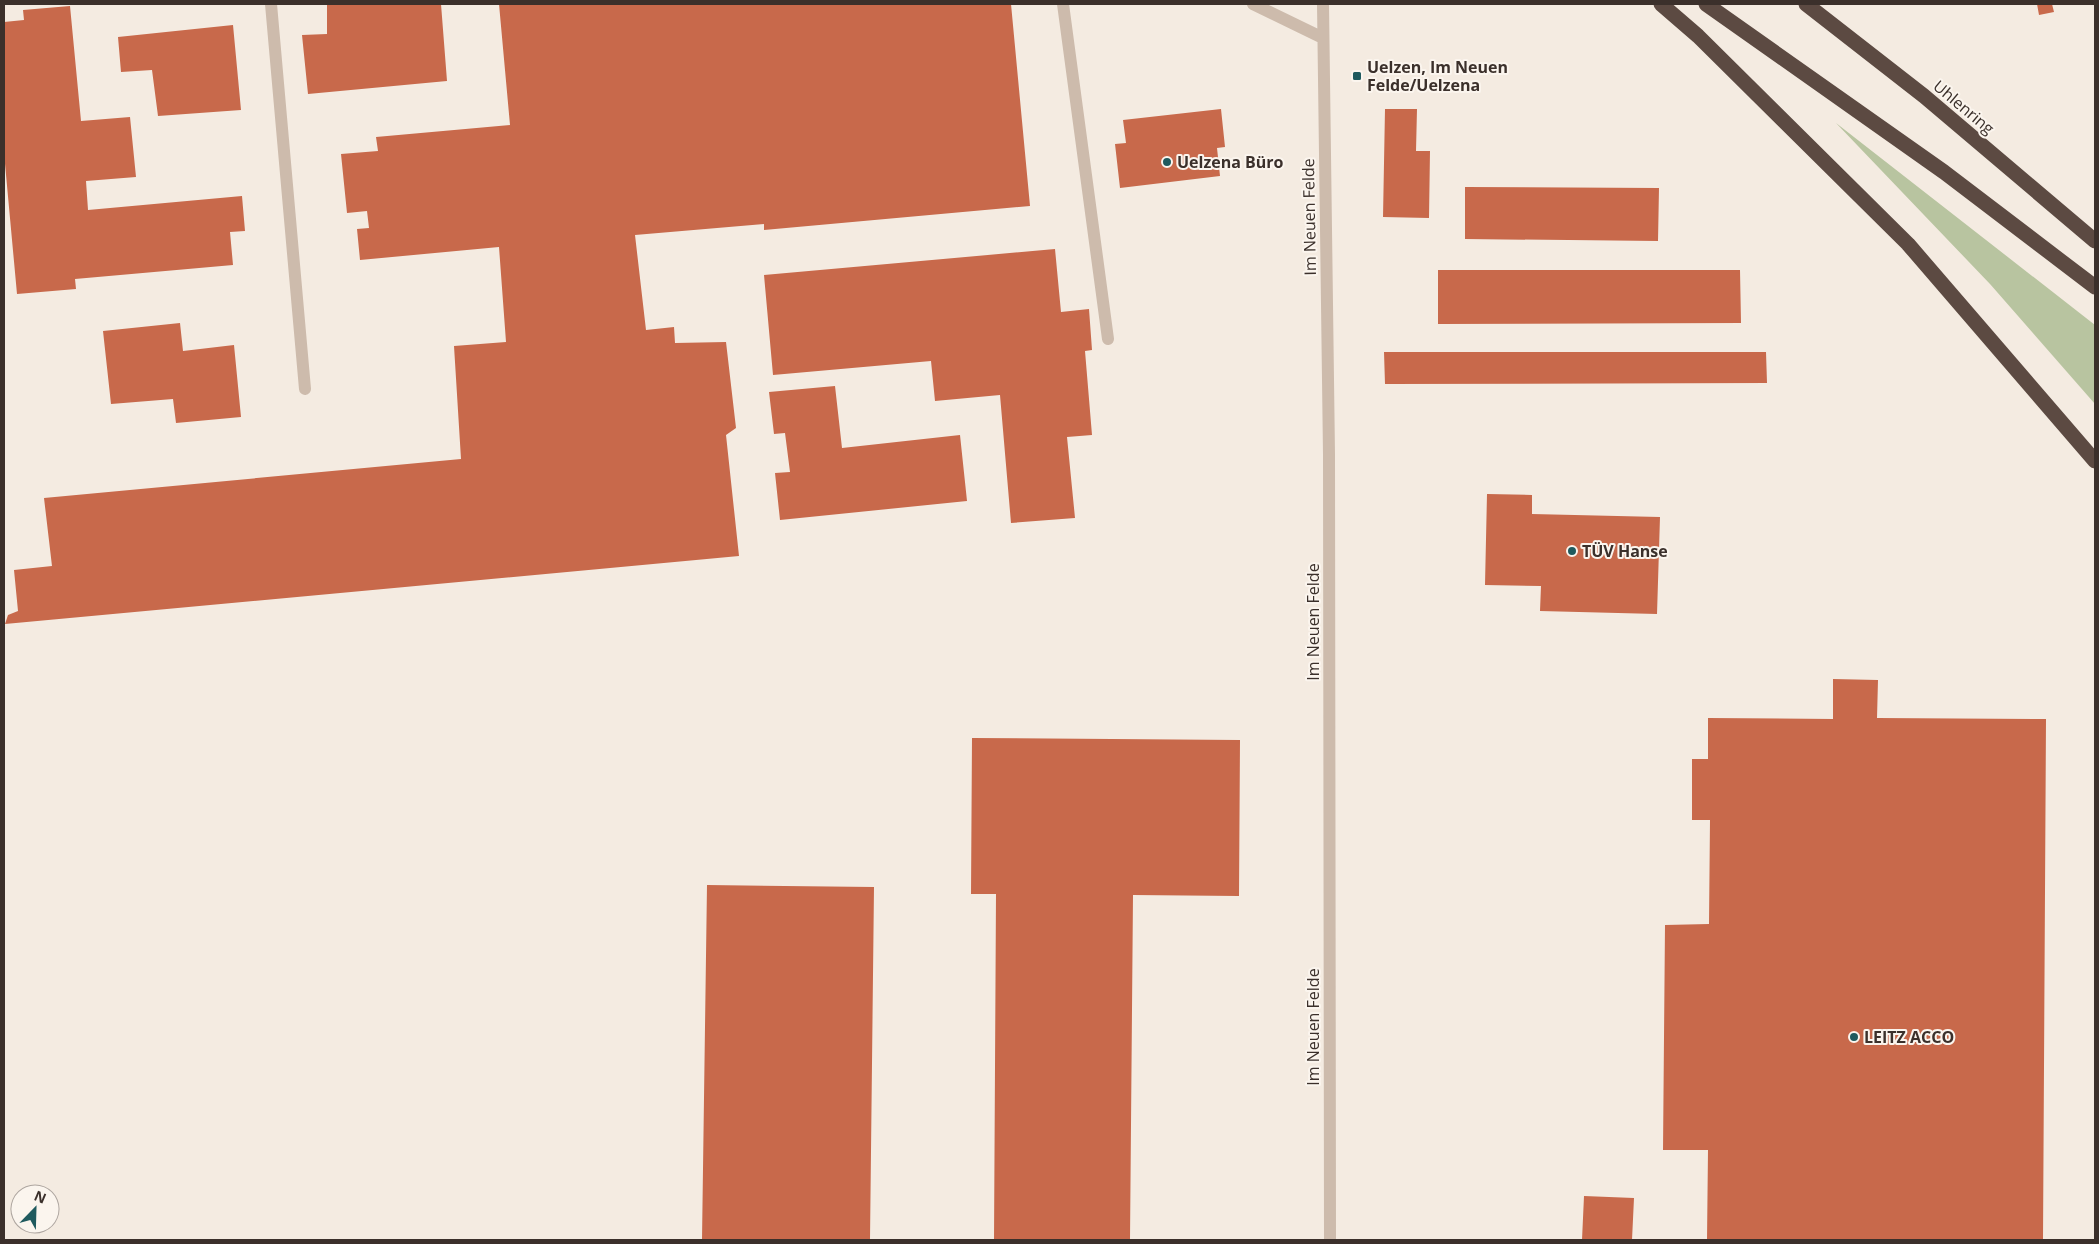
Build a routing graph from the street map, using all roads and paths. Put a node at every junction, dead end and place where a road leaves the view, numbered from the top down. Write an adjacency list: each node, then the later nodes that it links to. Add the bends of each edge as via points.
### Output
1 (272, 4): 12 (street)
2 (1063, 4): 11 (street)
3 (1253, 4): 8 (street)
4 (1323, 4): 8 (street, Im Neuen Felde)
5 (1661, 4): 13 (highway, via 1698,36 1908,244)
6 (1706, 4): 10 (highway, via 1944,172)
7 (1806, 4): 9 (highway, Uhlenring, via 1924,96)
8 (1323, 38): 14 (street, Im Neuen Felde, via 1329,454)
9 (2095, 241)
10 (2095, 286)
11 (1108, 340)
12 (305, 389)
13 (2095, 461)
14 (1330, 1240)

